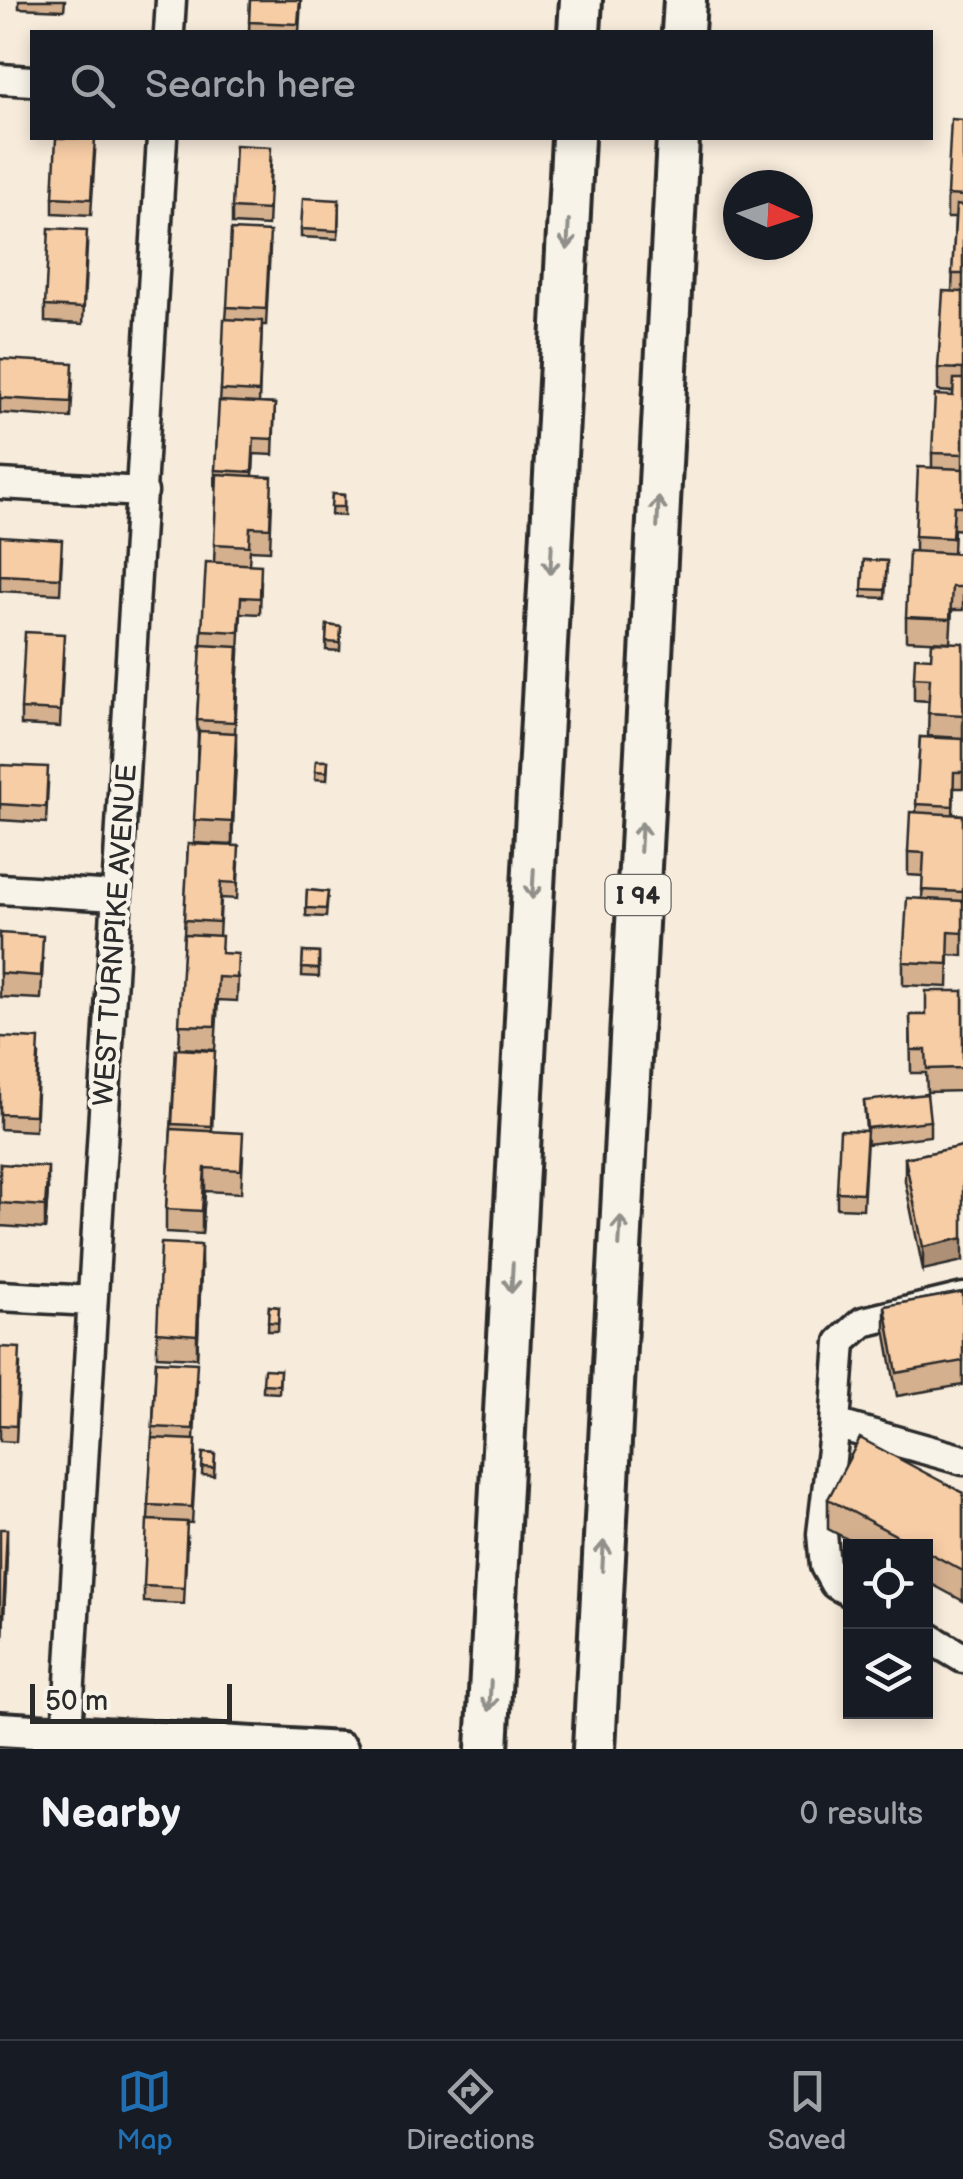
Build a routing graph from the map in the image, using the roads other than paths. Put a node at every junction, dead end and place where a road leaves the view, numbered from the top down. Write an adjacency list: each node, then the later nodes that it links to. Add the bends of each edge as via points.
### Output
1 (171, 0): 4 (street)
2 (581, 0): 5 (highway)
3 (685, 0): 6 (highway)
4 (169, 30)
5 (579, 30)
6 (684, 30)
7 (0, 79): 8 (street)
8 (30, 81)
9 (162, 140): 13 (street, WEST TURNPIKE AVENUE)
10 (573, 140): 27 (highway, one-way to 27)
11 (678, 140): 28 (highway, I 94, one-way to 11)
12 (0, 484): 13 (street)
13 (142, 492): 15 (street, WEST TURNPIKE AVENUE)
14 (0, 889): 15 (street)
15 (116, 896): 18 (street, WEST TURNPIKE AVENUE)
16 (0, 1296): 18 (street)
17 (963, 1298): 19 (street, via 864,1322 840,1342)
18 (92, 1302): 25 (street, WEST TURNPIKE AVENUE)
19 (835, 1424): 20 (street); 21 (street, via 822,1534 825,1566)
20 (963, 1460)
21 (843, 1588)
22 (933, 1640): 23 (street)
23 (963, 1658)
24 (0, 1729): 25 (main road)
25 (66, 1741): 26 (main road)
26 (341, 1749)
27 (487, 1749)
28 (594, 1749)

